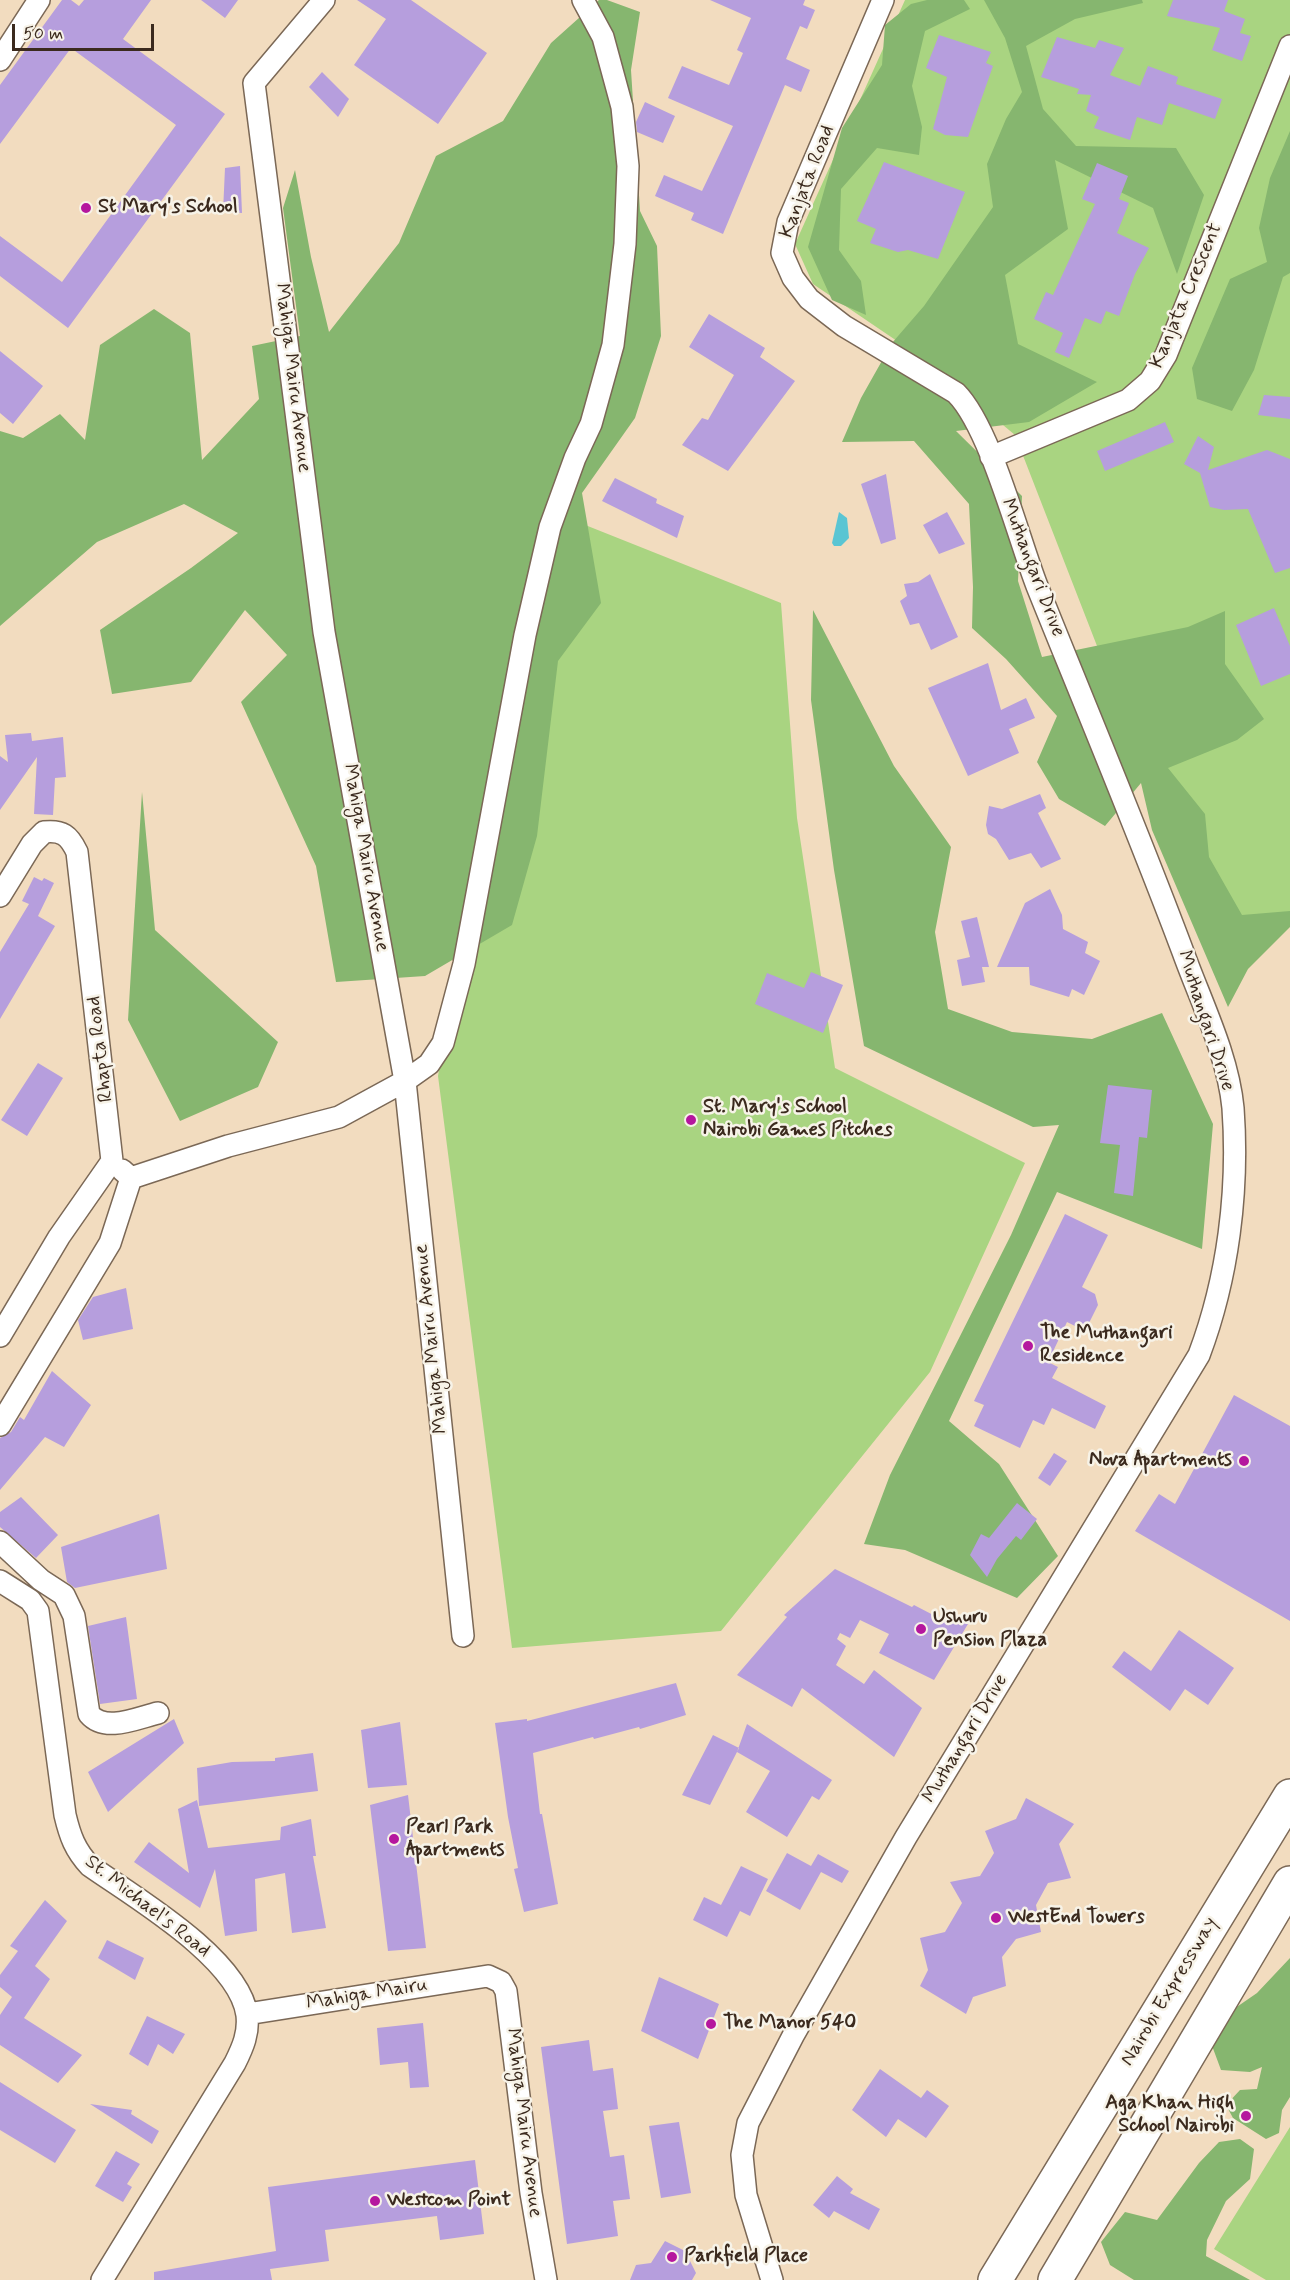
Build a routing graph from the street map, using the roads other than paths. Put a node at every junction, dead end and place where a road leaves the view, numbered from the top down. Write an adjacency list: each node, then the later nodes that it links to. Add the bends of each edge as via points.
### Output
1 (39, 0): 6 (street)
2 (324, 0): 9 (street, Mahiga Mairu Avenue, via 254,83 324,633)
3 (583, 0): 9 (street, via 603,37 622,107 628,166 625,244 613,345 591,424 550,527 525,635 464,964 443,1044 429,1064)
4 (883, 0): 7 (street, Kanjata Road, via 788,222 782,253 793,278 818,306 844,326 956,393 977,424)
5 (1290, 46): 7 (street, Kanjata Crescent, via 1166,355 1150,381 1128,400)
6 (0, 60)
7 (991, 458): 24 (street, Muthangari Drive, via 1029,566 1132,818 1221,1057 1233,1107 1230,1228 1214,1316 1199,1356 906,1837 748,2123 742,2155 746,2195)
8 (0, 896): 10 (street, Rhapta Road, via 32,844 44,832 58,830 71,838 77,852)
9 (405, 1081): 11 (street, via 339,1117 228,1146); 16 (street, Mahiga Mairu Avenue)
10 (112, 1161): 11 (street); 12 (street, via 59,1237)
11 (131, 1178): 13 (street, via 110,1243)
12 (0, 1336)
13 (0, 1425)
14 (0, 1542): 17 (street, via 69,1601 75,1616 89,1714 96,1722 107,1725)
15 (0, 1581): 21 (street, St. Michael's Road, via 30,1600 38,1611 65,1815 78,1853 90,1866 194,1939 225,1972)
16 (463, 1636)
17 (158, 1713)
18 (1290, 1796): 25 (highway, Nairobi Expressway)
19 (1290, 1883): 26 (highway)
20 (488, 1976): 21 (street, Mahiga Mairu); 23 (street, Mahiga Mairu Avenue, via 501,1982 506,1991)
21 (247, 2014): 22 (street, via 246,2039 235,2063)
22 (102, 2280)
23 (546, 2280)
24 (772, 2280)
25 (995, 2280)
26 (1055, 2280)

